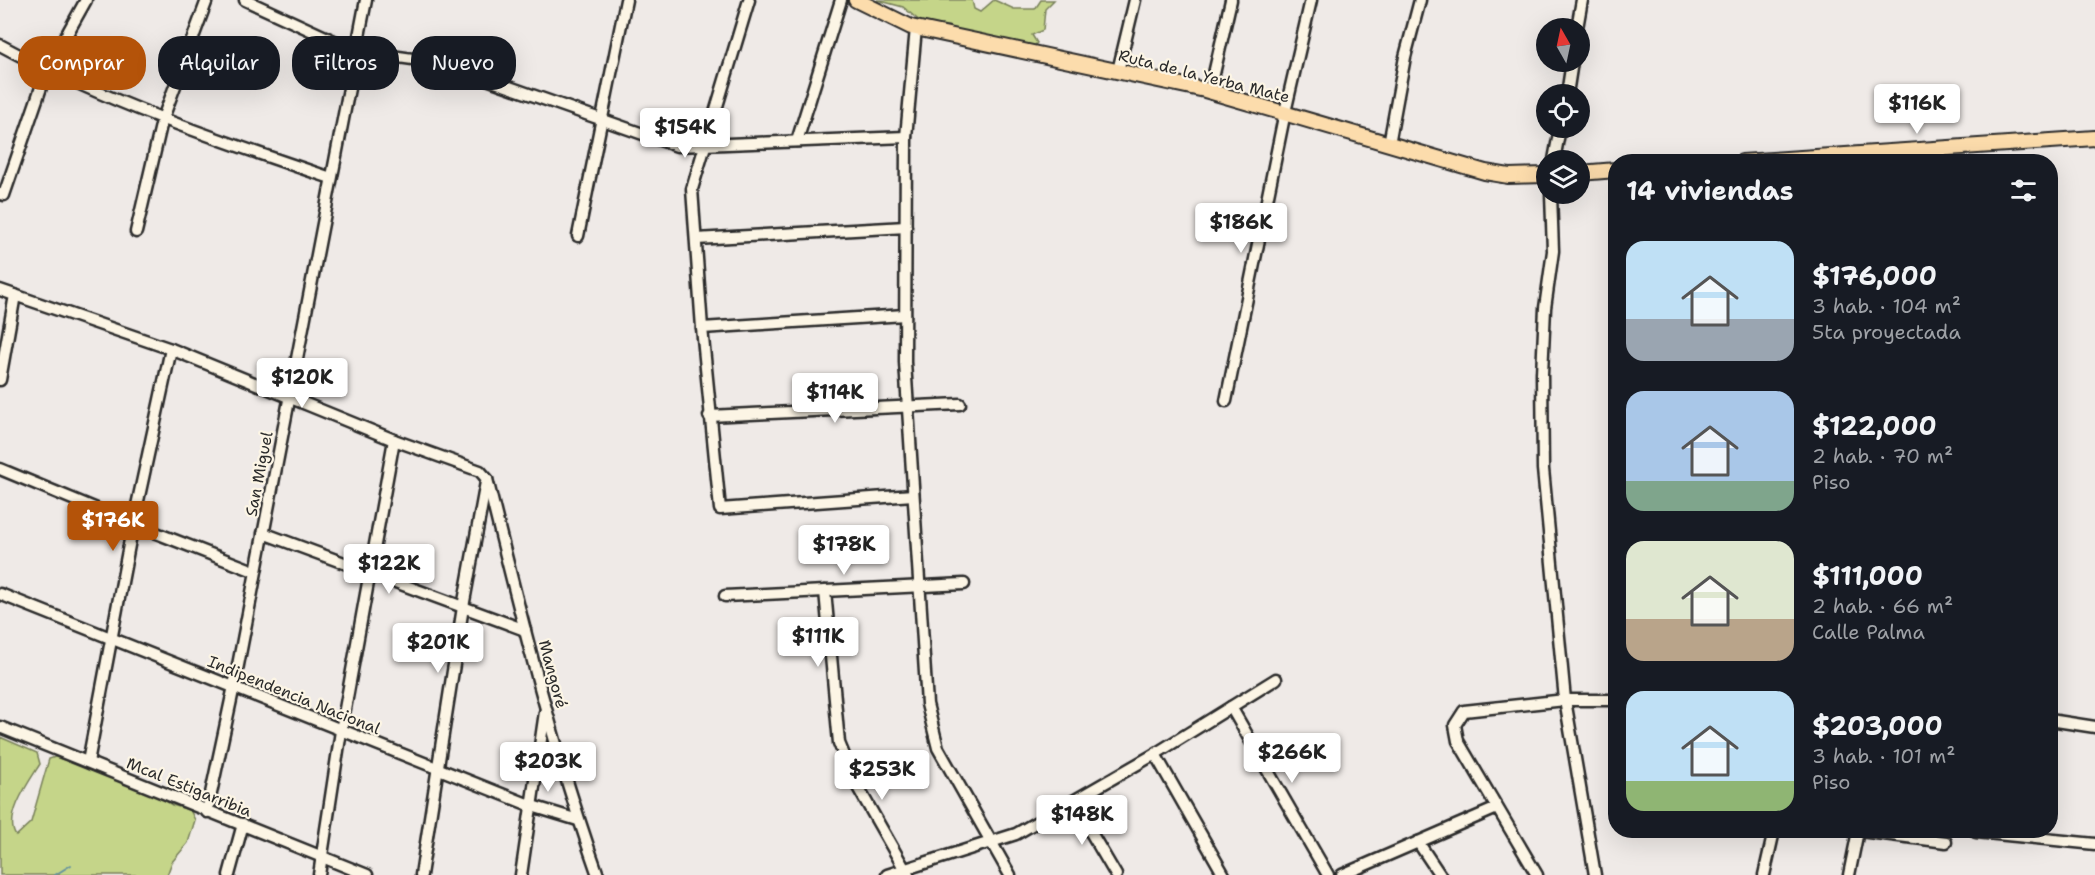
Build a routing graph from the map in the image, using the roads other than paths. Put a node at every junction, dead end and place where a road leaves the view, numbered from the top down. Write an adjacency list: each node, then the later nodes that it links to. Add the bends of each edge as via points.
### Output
1 (86, 0): 16 (street)
2 (207, 0): 29 (street)
3 (244, 0): 17 (street)
4 (366, 0): 18 (street, San Miguel)
5 (626, 0): 28 (street)
6 (749, 0): 34 (street)
7 (841, 0): 32 (street)
8 (856, 0): 15 (main road, Ruta de la Yerba Mate)
9 (1135, 0): 22 (street)
10 (1231, 0): 26 (street)
11 (1311, 0): 27 (street)
12 (1420, 0): 33 (street)
13 (1582, 0): 14 (street)
14 (1579, 18)
15 (916, 28): 22 (main road, Ruta de la Yerba Mate); 30 (street)
16 (66, 36)
17 (323, 36)
18 (359, 36)
19 (0, 45): 20 (street)
20 (18, 55)
21 (399, 57): 28 (street, via 441,63)
22 (1118, 71): 26 (main road, Ruta de la Yerba Mate)
23 (40, 90): 40 (street, via 4,195)
24 (92, 90): 29 (street)
25 (348, 90): 39 (street, San Miguel)
26 (1210, 91): 27 (main road, Ruta de la Yerba Mate)
27 (1285, 112): 33 (main road, Ruta de la Yerba Mate); 53 (street)
28 (602, 119): 34 (street, via 677,146); 44 (street)
29 (162, 121): 39 (street); 43 (street)
30 (906, 137): 32 (street); 42 (street)
31 (2095, 138): 35 (main road)
32 (797, 141): 34 (street)
33 (1389, 144): 38 (main road, Ruta de la Yerba Mate, via 1485,172)
34 (704, 145): 45 (street, via 692,189)
35 (1860, 154)
36 (1608, 171): 37 (main road)
37 (1590, 172)
38 (1536, 175)
39 (331, 178): 52 (street, San Miguel)
40 (0, 194)
41 (1551, 204): 76 (street, via 1553,251 1542,374 1543,469)
42 (906, 227): 45 (street); 48 (street)
43 (136, 232)
44 (578, 236)
45 (696, 239): 49 (street)
46 (0, 290): 47 (street)
47 (15, 295): 50 (street); 51 (street)
48 (905, 315): 49 (street); 55 (street)
49 (702, 328): 56 (street)
50 (171, 349): 52 (street); 61 (street)
51 (0, 380)
52 (290, 396): 57 (street); 62 (street, San Miguel)
53 (1226, 401)
54 (960, 404): 55 (street)
55 (908, 407): 56 (street); 60 (street)
56 (709, 416): 60 (street, via 720,508)
57 (394, 440): 59 (street, via 480,471); 64 (street)
58 (0, 469): 61 (street)
59 (487, 479): 70 (street); 71 (street, Mangoré)
60 (913, 495): 66 (street)
61 (133, 524): 63 (street); 72 (street)
62 (263, 533): 63 (street, San Miguel); 64 (street)
63 (254, 571): 74 (street, San Miguel)
64 (369, 572): 70 (street); 82 (street)
65 (964, 584): 66 (street)
66 (919, 586): 67 (street); 98 (street, via 930,725 938,748)
67 (825, 591): 69 (street); 101 (street, via 839,742 855,782)
68 (0, 594): 72 (street, Indipendencia Nacional)
69 (725, 596)
70 (463, 607): 71 (street); 85 (street)
71 (525, 630): 77 (street, Mangoré)
72 (112, 637): 74 (street, Indipendencia Nacional); 84 (street)
73 (1276, 678): 78 (street)
74 (234, 686): 82 (street, Indipendencia Nacional); 89 (street, San Miguel)
75 (1608, 699): 76 (street)
76 (1565, 700): 88 (street, via 1464,711 1459,718 1455,725 1458,741); 116 (street)
77 (546, 707): 87 (street); 90 (street, Mangoré)
78 (1231, 707): 83 (street); 112 (street)
79 (2058, 721): 81 (street)
80 (0, 727): 84 (street, Mcal Estigarribia)
81 (2095, 727)
82 (341, 731): 85 (street, Indipendencia Nacional); 100 (street)
83 (1155, 754): 86 (street); 111 (street)
84 (88, 762): 89 (street, Mcal Estigarribia)
85 (439, 769): 87 (street, Indipendencia Nacional); 105 (street)
86 (1073, 802): 98 (street, via 1016,834); 110 (street)
87 (532, 806): 90 (street, Indipendencia Nacional); 106 (street)
88 (1497, 808): 96 (street); 115 (street)
89 (207, 812): 91 (street, Mcal Estigarribia)
90 (578, 820): 107 (street, Mangoré)
91 (243, 825): 100 (street, Mcal Estigarribia); 102 (street)
92 (1772, 838): 117 (street)
93 (1857, 838): 118 (street)
94 (1914, 838): 97 (street)
95 (2057, 838): 99 (street)
96 (1418, 842): 113 (street); 114 (street)
97 (1946, 842)
98 (991, 843): 101 (street); 109 (street)
99 (2095, 844)
100 (322, 857): 103 (street); 104 (street, Mcal Estigarribia)
101 (907, 872): 108 (street)
102 (229, 875)
103 (319, 875)
104 (367, 875)
105 (421, 875)
106 (521, 875)
107 (598, 875)
108 (887, 875)
109 (1010, 875)
110 (1116, 875)
111 (1224, 875)
112 (1328, 875)
113 (1342, 875)
114 (1440, 875)
115 (1537, 875)
116 (1595, 875)
117 (1764, 875)
118 (1849, 875)

